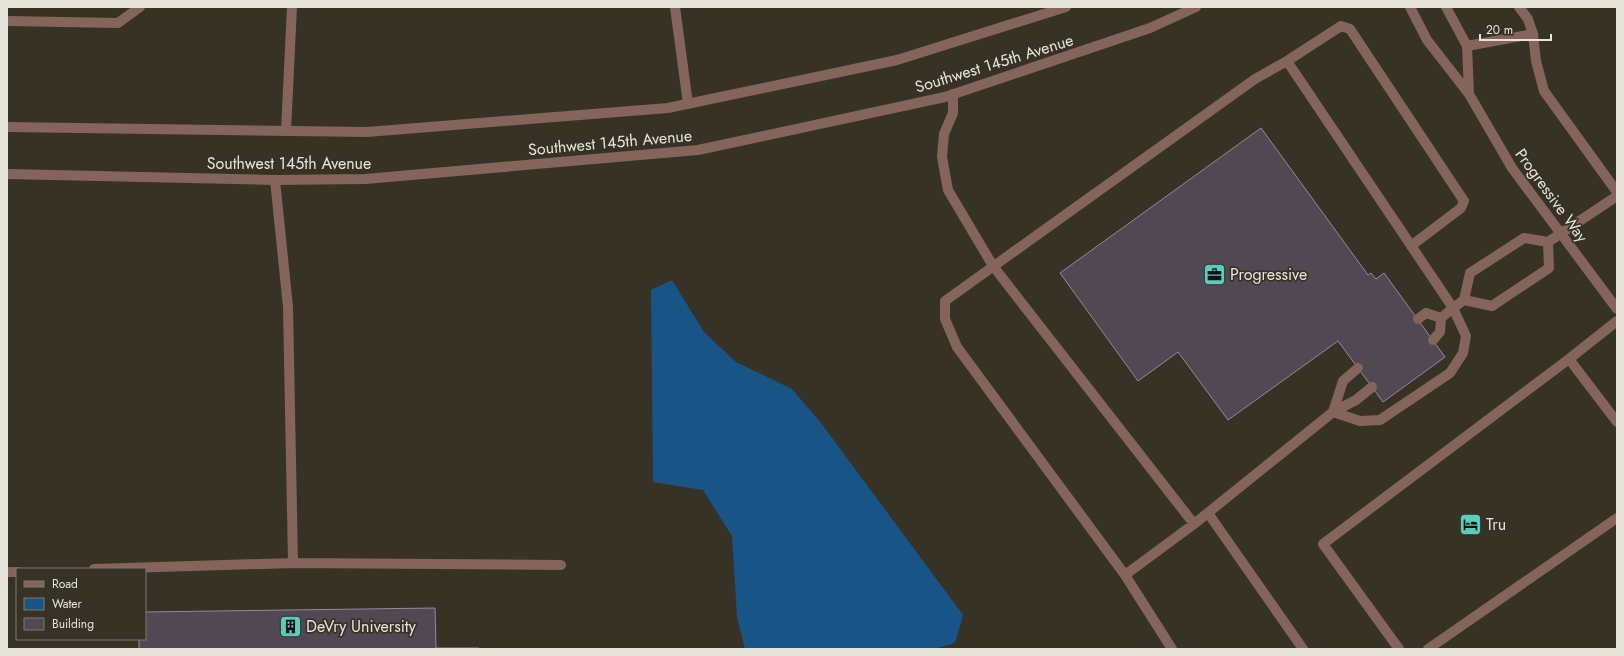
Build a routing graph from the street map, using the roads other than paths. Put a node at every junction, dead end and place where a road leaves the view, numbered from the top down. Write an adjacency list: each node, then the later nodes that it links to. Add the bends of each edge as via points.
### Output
1 (140, 7): 9 (street, via 118,23)
2 (292, 7): 17 (street)
3 (675, 7): 15 (street)
4 (1066, 7): 15 (street, Southwest 145th Avenue, via 897,60)
5 (1196, 7): 13 (street, Southwest 145th Avenue, via 1150,28)
6 (1410, 7): 14 (street, Progressive Way, via 1427,40)
7 (1446, 7): 11 (street, Progressive Way)
8 (1519, 7): 10 (street, via 1528,19)
9 (7, 21)
10 (1533, 34): 11 (street); 20 (street, via 1536,61 1544,91)
11 (1467, 46): 14 (street, Progressive Way)
12 (1287, 61): 24 (street); 24 (street, via 1341,26 1350,29 1464,201 1461,208); 25 (street, via 1255,79)
13 (953, 94): 19 (street, Southwest 145th Avenue, via 698,150 365,179); 25 (street, via 953,113 944,134 942,157 948,190)
14 (1469, 94): 22 (street, Progressive Way, via 1512,168)
15 (688, 104): 17 (street, Southwest 145th Avenue, via 668,108 367,132)
16 (7, 127): 17 (street, Southwest 145th Avenue)
17 (286, 131)
18 (7, 174): 19 (street, Southwest 145th Avenue)
19 (275, 180): 41 (street, via 288,307)
20 (1617, 192)
21 (1617, 196): 22 (street)
22 (1561, 233): 23 (street); 28 (street, Progressive Way)
23 (1548, 242): 26 (street, via 1524,238 1470,273); 26 (street, via 1549,268 1492,306)
24 (1411, 246): 27 (street)
25 (993, 266): 40 (street); 44 (street, via 945,301 945,319 957,347)
26 (1464, 300): 27 (street)
27 (1453, 308): 29 (street); 36 (street, via 1466,336 1463,353 1450,373 1380,420 1360,421)
28 (1617, 309)
29 (1441, 318): 30 (street, via 1426,313); 32 (street, via 1440,332)
30 (1418, 319)
31 (1617, 321): 33 (street)
32 (1433, 340)
33 (1569, 358): 37 (street); 47 (street, via 1323,544)
34 (1358, 368): 36 (street, via 1343,381)
35 (1372, 387): 36 (street, via 1356,400)
36 (1333, 412): 38 (street)
37 (1617, 422)
38 (1208, 513): 40 (street); 46 (street)
39 (1617, 518): 48 (street)
40 (1194, 524): 44 (street)
41 (293, 563): 42 (street); 43 (street)
42 (561, 565)
43 (127, 568)
44 (1125, 575): 45 (street)
45 (1172, 649)
46 (1303, 649)
47 (1399, 649)
48 (1428, 649)

